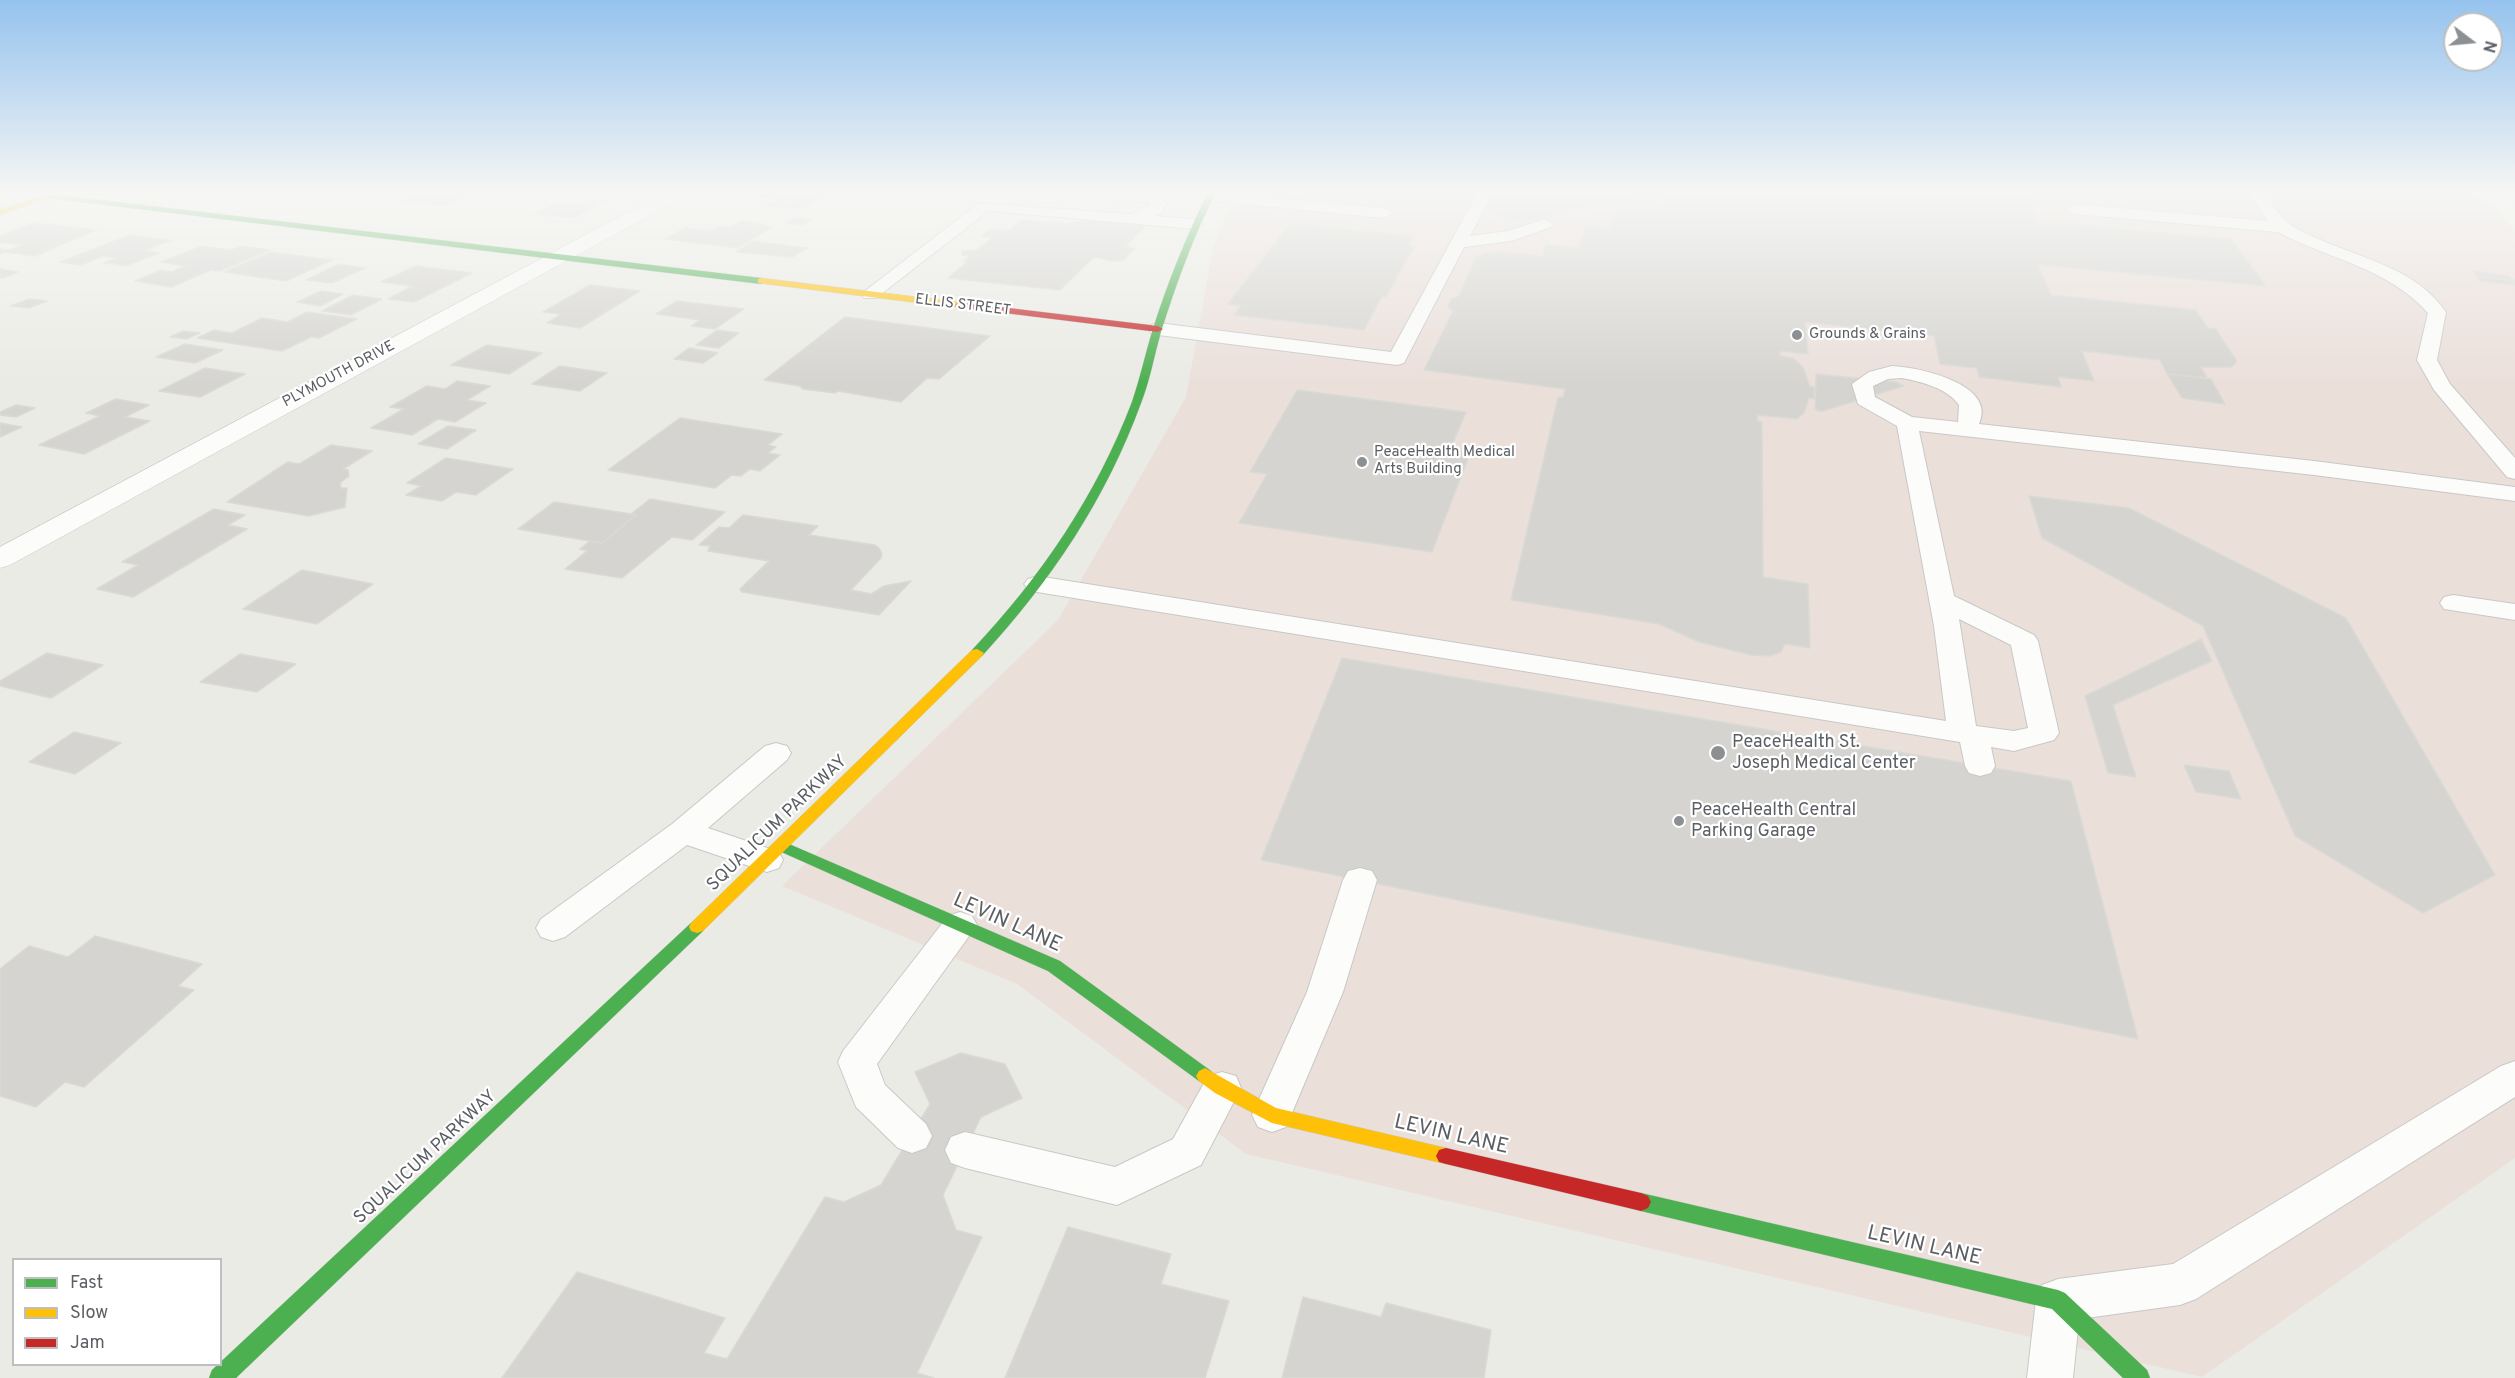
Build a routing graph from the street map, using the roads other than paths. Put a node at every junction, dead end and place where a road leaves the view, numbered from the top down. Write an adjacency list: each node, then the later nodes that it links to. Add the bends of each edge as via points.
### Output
1 (551, 256): 6 (street, ELLIS STREET)
2 (916, 256): 7 (lane)
3 (1184, 256): 8 (street, SQUALICUM PARKWAY)
4 (1451, 256): 8 (lane, via 1397,359)
5 (2348, 256): 11 (lane, via 2388,272 2426,296 2437,312 2427,360 2441,386)
6 (557, 257): 7 (street, ELLIS STREET); 13 (street, PLYMOUTH DRIVE)
7 (870, 294): 8 (street, ELLIS STREET)
8 (1158, 329): 14 (street, SQUALICUM PARKWAY, via 1137,401 1107,475)
9 (1907, 423): 10 (lane); 10 (lane, via 1865,400 1862,384 1891,372 1929,377 1948,385 1967,401 1971,415); 15 (lane)
10 (1966, 429): 12 (lane)
11 (2515, 472)
12 (2515, 494)
13 (0, 559)
14 (1037, 584): 18 (lane); 22 (street, SQUALICUM PARKWAY, via 998,632)
15 (1942, 600): 18 (lane); 18 (lane, via 2024,641 2044,733 2014,741)
16 (2453, 603): 17 (lane)
17 (2515, 612)
18 (1968, 734): 20 (lane)
19 (776, 753): 21 (lane)
20 (1980, 766)
21 (683, 832): 22 (lane); 25 (lane)
22 (775, 853): 24 (street, LEVIN LANE); 32 (street, SQUALICUM PARKWAY)
23 (1360, 880): 28 (lane, via 1325,992)
24 (960, 925): 27 (street, LEVIN LANE, via 1054,966); 29 (lane, via 857,1062 870,1095)
25 (554, 928)
26 (2515, 1077): 31 (lane, via 2180,1284)
27 (1222, 1088): 28 (street, LEVIN LANE); 30 (lane, via 1187,1152 1117,1186)
28 (1272, 1115): 31 (street, LEVIN LANE)
29 (912, 1136)
30 (965, 1150)
31 (2058, 1300): 33 (lane); 34 (street)
32 (220, 1378)
33 (2050, 1378)
34 (2139, 1378)

